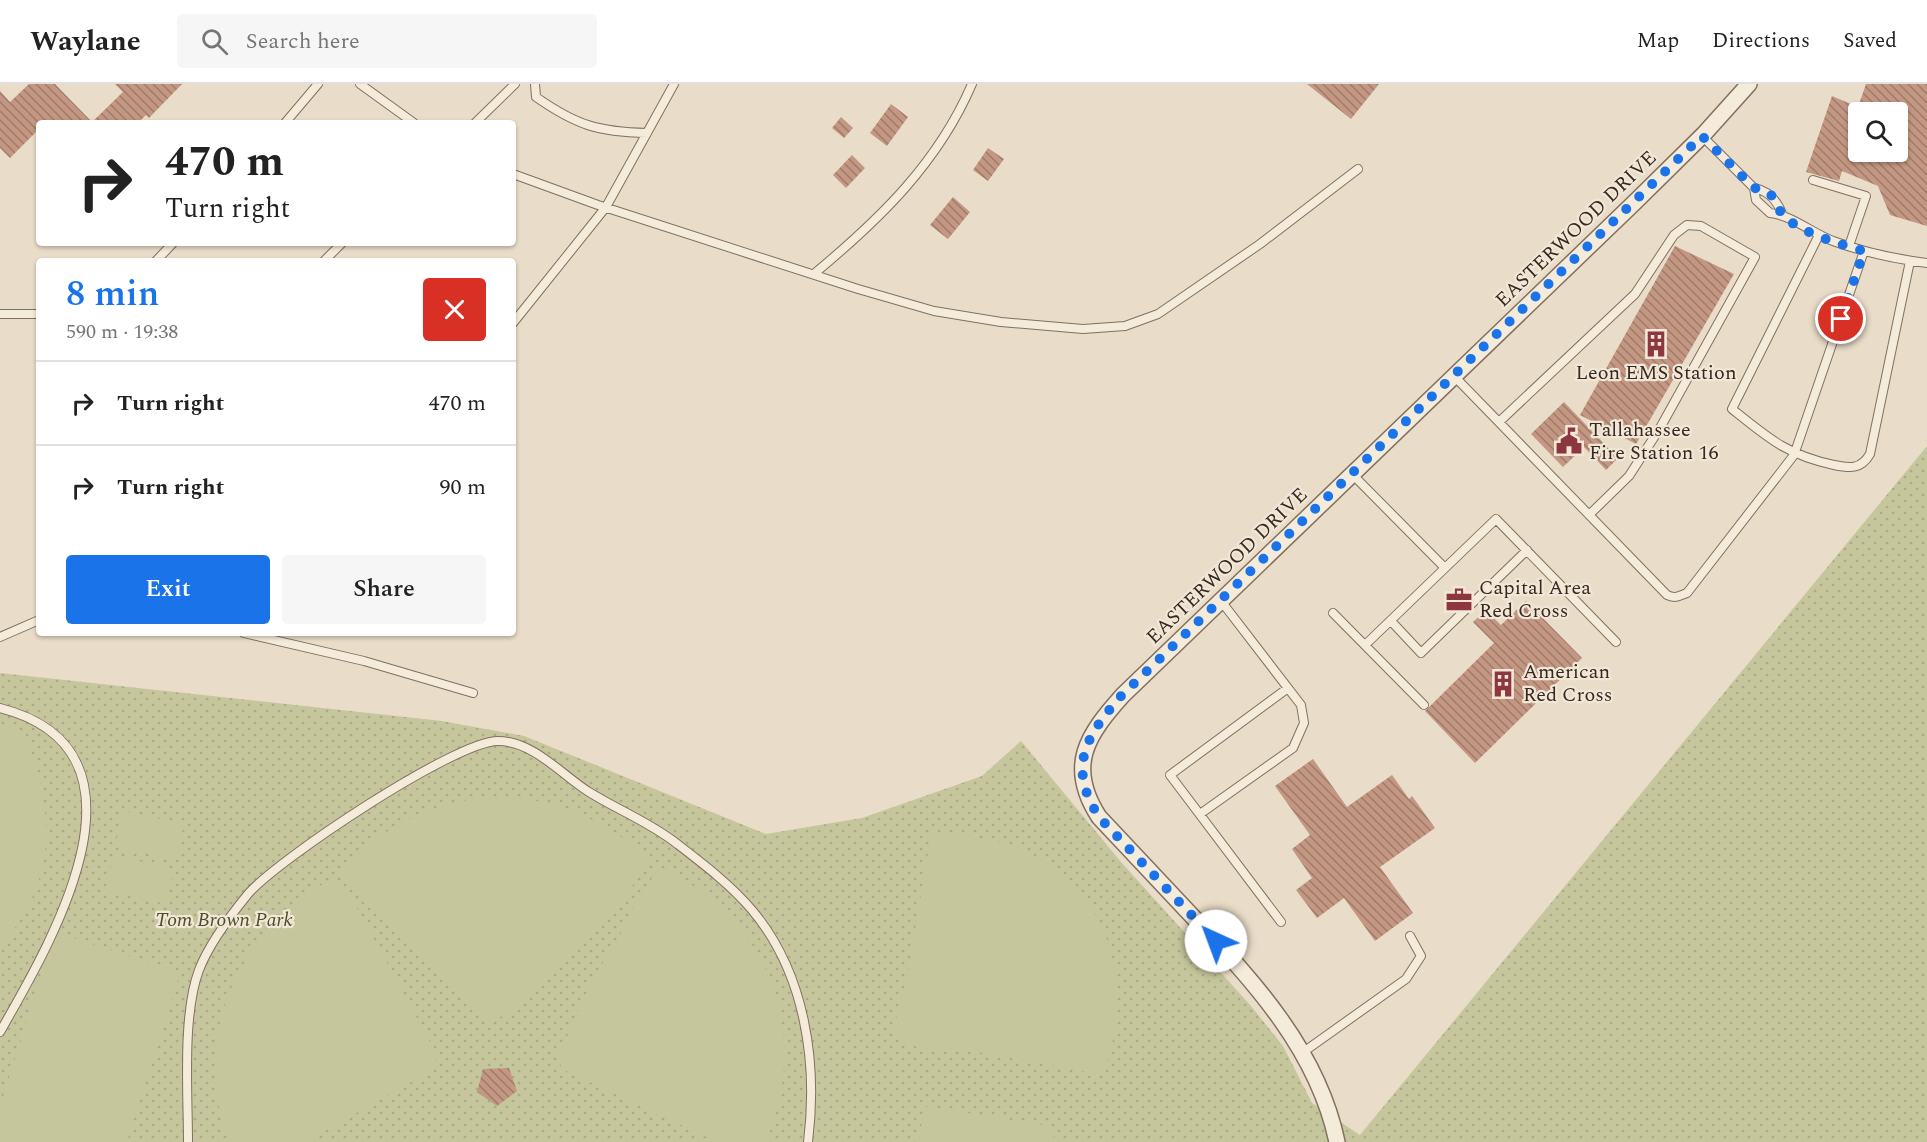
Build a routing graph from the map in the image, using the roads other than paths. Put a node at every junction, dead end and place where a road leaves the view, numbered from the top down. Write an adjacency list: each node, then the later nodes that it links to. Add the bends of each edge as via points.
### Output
1 (318, 84): 8 (lane)
2 (360, 84): 9 (lane)
3 (515, 84): 10 (lane)
4 (534, 84): 11 (lane, via 536,97 566,118 601,130)
5 (674, 84): 11 (lane)
6 (972, 84): 28 (lane, via 953,122 914,181)
7 (1749, 84): 12 (street, EASTERWOOD DRIVE)
8 (288, 120)
9 (410, 120)
10 (478, 120)
11 (647, 133): 17 (lane)
12 (1702, 136): 16 (lane); 32 (street, EASTERWOOD DRIVE)
13 (1358, 169): 28 (lane, via 1260,244 1158,314 1125,326 1059,327 934,311)
14 (516, 175): 17 (lane)
15 (1813, 180): 22 (lane, via 1866,196)
16 (1754, 188): 18 (lane, via 1764,190 1775,200); 18 (lane, via 1756,200 1770,213)
17 (606, 207): 28 (lane); 31 (lane)
18 (1782, 214): 19 (lane)
19 (1819, 235): 22 (lane); 34 (lane, via 1732,409)
20 (170, 246): 24 (lane)
21 (339, 246): 25 (lane)
22 (1849, 246): 23 (lane)
23 (1864, 251): 26 (lane); 34 (lane)
24 (159, 258)
25 (327, 258)
26 (1910, 261): 27 (lane); 34 (lane, via 1870,454 1860,466 1849,468)
27 (1927, 263)
28 (815, 273)
29 (0, 314): 30 (lane)
30 (36, 314)
31 (516, 319)
32 (1454, 376): 33 (lane); 35 (street, EASTERWOOD DRIVE)
33 (1499, 422): 36 (lane); 36 (lane, via 1635,294 1674,234 1687,225 1701,226 1755,257 1660,428 1629,476)
34 (1794, 455): 36 (lane, via 1687,593 1673,598)
35 (1352, 474): 38 (lane); 39 (street, EASTERWOOD DRIVE)
36 (1589, 515)
37 (1527, 550): 38 (lane, via 1496,519); 42 (lane, via 1421,653); 45 (lane)
38 (1445, 568): 42 (lane)
39 (1221, 601): 47 (lane); 55 (street, EASTERWOOD DRIVE, via 1100,721 1084,752 1083,786 1099,817 1257,987)
40 (1333, 613): 46 (lane)
41 (36, 621): 44 (lane)
42 (1391, 621): 46 (lane)
43 (257, 636): 48 (lane, via 364,661)
44 (0, 637)
45 (1616, 642)
46 (1365, 645): 49 (lane)
47 (1288, 688): 51 (lane, via 1301,705 1305,723 1293,748); 51 (lane, via 1170,775)
48 (473, 693)
49 (1424, 705)
50 (0, 708): 54 (lane, via 23,714 57,735 80,770 87,825 64,909 38,966)
51 (1200, 814): 52 (lane)
52 (1281, 922)
53 (1410, 936): 55 (lane, via 1422,956 1406,979)
54 (0, 1032)
55 (1302, 1053): 58 (street, EASTERWOOD DRIVE, via 1323,1093)
56 (188, 1142): 57 (lane, via 190,1017 198,972 248,894 278,866 416,774 474,746 498,741 532,752 588,792 666,836 754,912 791,976 801,1009 812,1080)
57 (808, 1142)
58 (1336, 1142)

